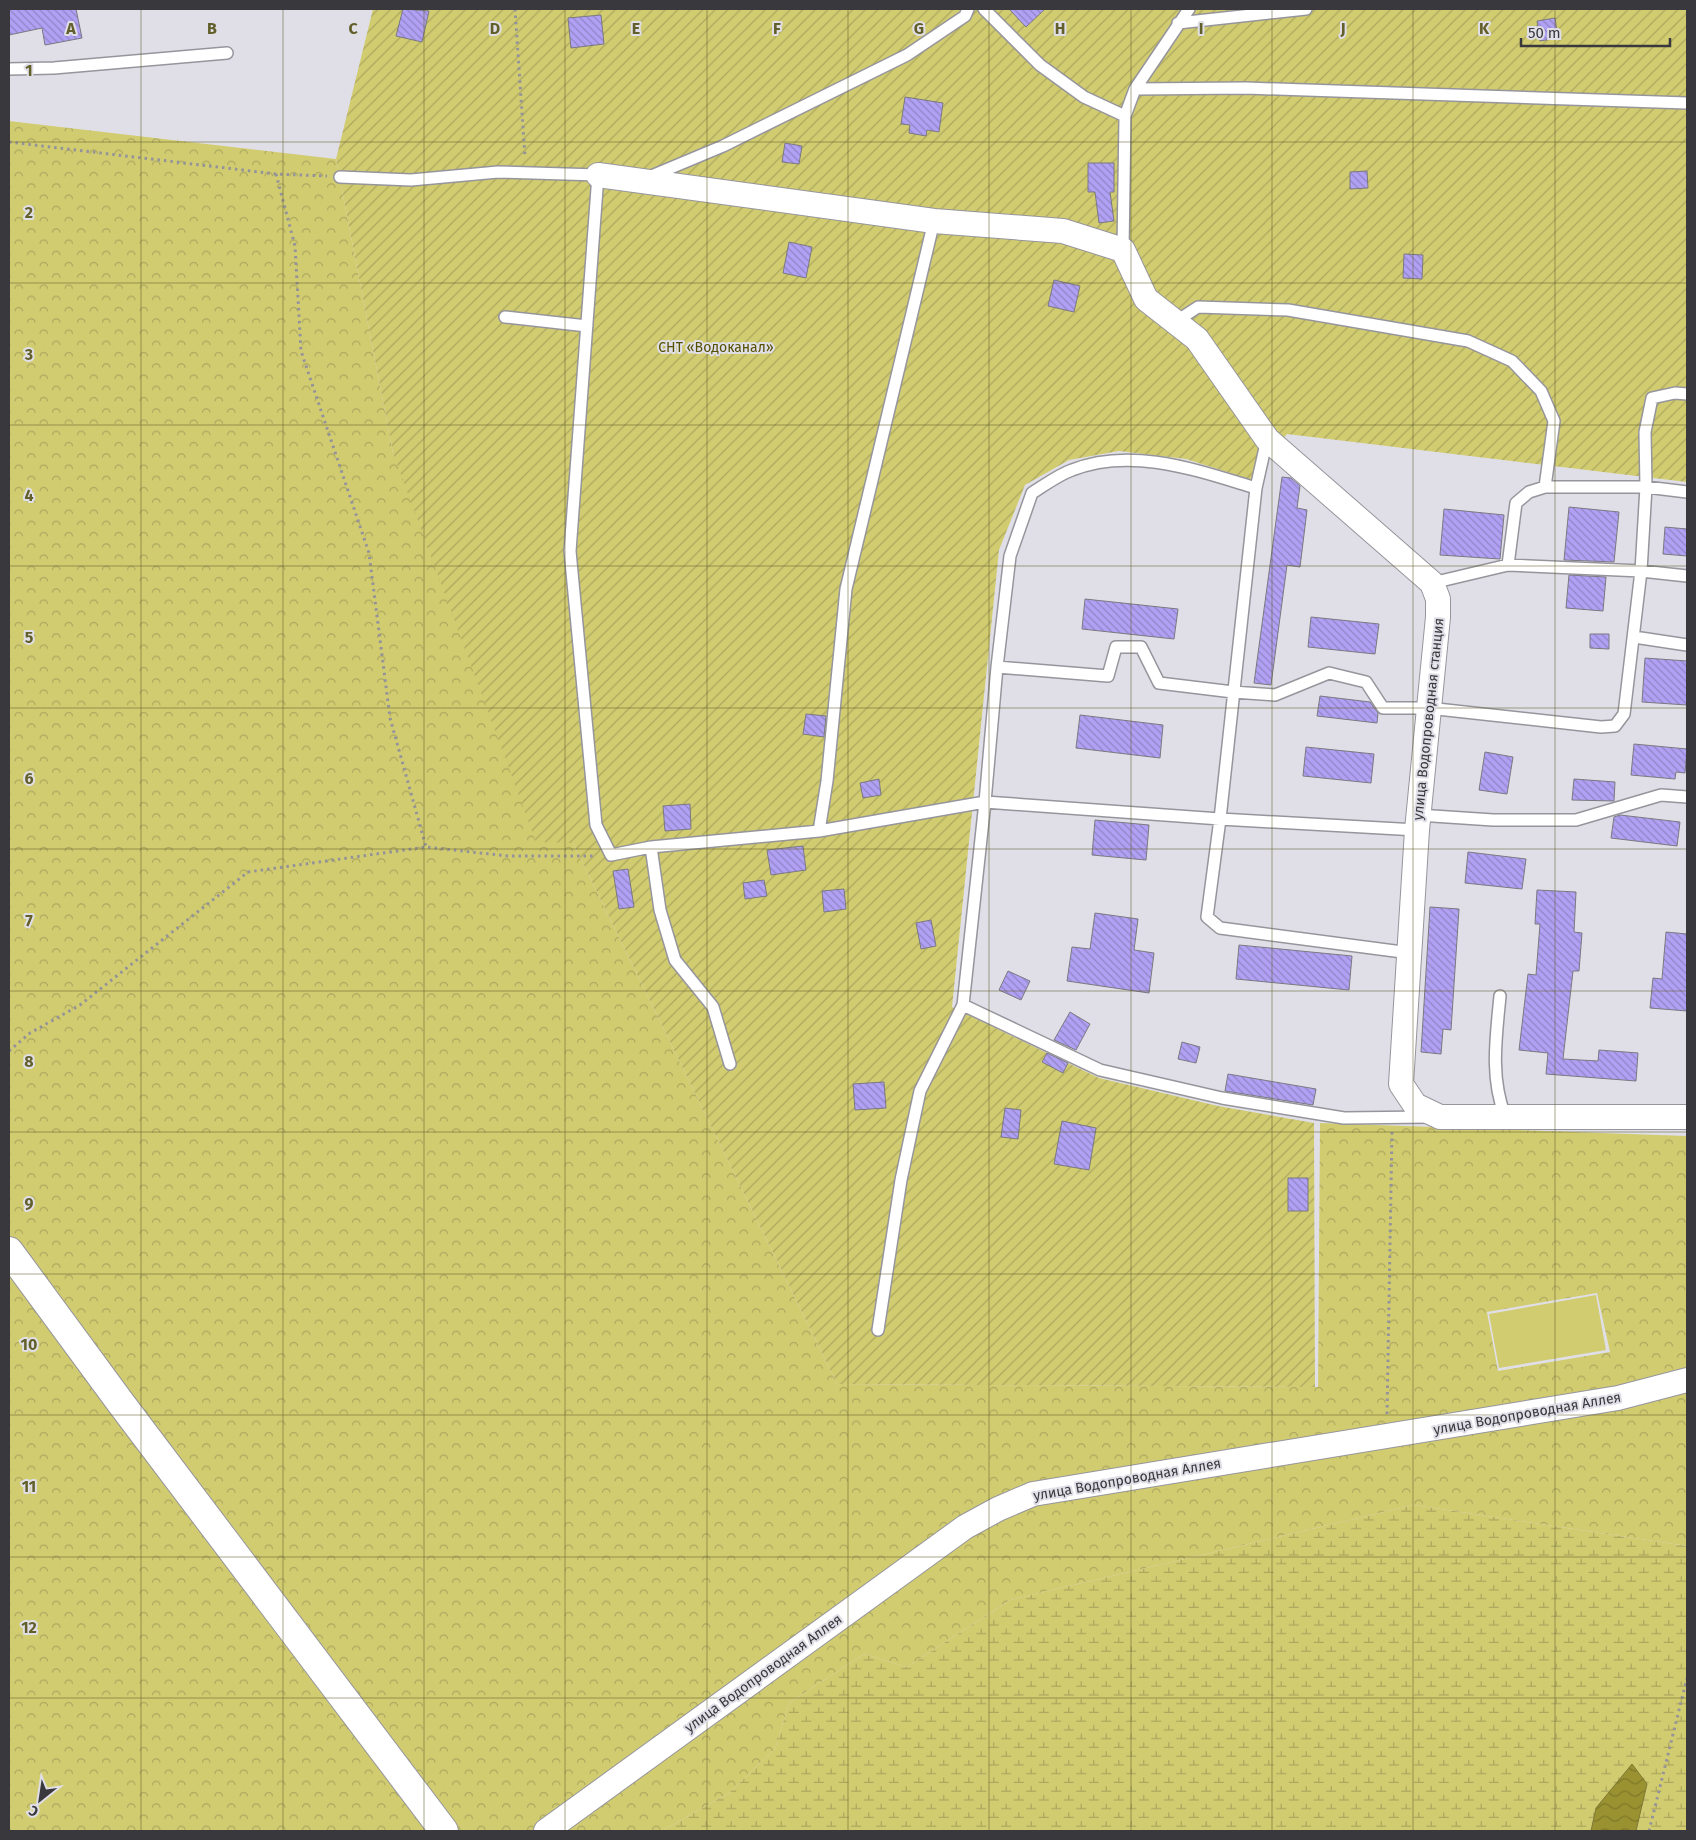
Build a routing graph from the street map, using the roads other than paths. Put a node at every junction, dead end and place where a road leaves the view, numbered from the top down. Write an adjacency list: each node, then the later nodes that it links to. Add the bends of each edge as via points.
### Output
1 (968, 9): 13 (lane, via 965,16 907,55 723,146)
2 (984, 9): 10 (lane, via 1040,65 1084,97)
3 (1189, 9): 5 (lane)
4 (1306, 9): 5 (lane)
5 (1178, 23): 8 (lane)
6 (228, 53): 7 (lane)
7 (9, 69)
8 (1135, 89): 9 (lane, via 1246,88); 10 (lane)
9 (1687, 103)
10 (1125, 116): 15 (lane)
11 (598, 175): 12 (lane, via 498,172 412,180); 13 (street); 18 (lane)
12 (340, 177)
13 (639, 182): 14 (street)
14 (934, 221): 15 (street, via 1064,231); 38 (lane, via 846,589 827,781)
15 (1123, 250): 17 (street, via 1146,299)
16 (505, 317): 18 (lane)
17 (1175, 322): 20 (street, via 1197,339); 21 (lane, via 1198,307 1288,310 1468,341 1512,360 1541,391 1554,421)
18 (587, 326): 39 (lane, via 570,551 596,825 611,855)
19 (1687, 394): 22 (lane, via 1652,398 1645,432)
20 (1267, 439): 23 (lane); 28 (street)
21 (1545, 487): 22 (lane); 25 (lane, via 1529,492 1516,502)
22 (1646, 487): 24 (lane); 26 (lane)
23 (1256, 488): 31 (lane, via 1181,466 1116,460 1072,470 1032,492 1010,556); 32 (lane)
24 (1687, 492)
25 (1508, 565): 26 (lane); 28 (lane)
26 (1641, 571): 27 (lane); 29 (lane)
27 (1687, 576)
28 (1432, 583): 33 (street, улица Водопроводная станция, via 1438,599 1438,617)
29 (1634, 637): 30 (lane); 33 (lane, via 1624,714 1615,726)
30 (1687, 645)
31 (997, 667): 32 (lane, via 1108,676 1116,647 1141,647 1159,683); 35 (lane)
32 (1233, 692): 33 (lane, via 1275,695 1329,673 1366,682 1383,708); 36 (lane)
33 (1428, 708): 37 (street, улица Водопроводная станция)
34 (1687, 797): 37 (lane, via 1661,795 1576,820)
35 (985, 802): 36 (lane); 38 (lane); 42 (lane)
36 (1220, 819): 37 (lane); 40 (lane, via 1207,916 1220,928)
37 (1418, 823): 40 (street, улица Водопроводная станция)
38 (818, 831): 39 (lane)
39 (651, 847): 43 (lane, via 660,910 675,960 713,1007)
40 (1410, 953): 45 (street, улица Водопроводная станция, via 1401,1084 1415,1105)
41 (1500, 996): 44 (lane, via 1495,1072 1498,1097)
42 (963, 1005): 45 (lane, via 1100,1070 1222,1098 1344,1118); 48 (lane, via 920,1092 900,1180)
43 (730, 1064)
44 (1505, 1116): 45 (street); 46 (street)
45 (1440, 1117)
46 (1687, 1117)
47 (9, 1251): 50 (street)
48 (878, 1330)
49 (1687, 1380): 51 (street, улица Водопроводная Аллея, via 1618,1398 1033,1494 965,1527)
50 (444, 1831)
51 (546, 1831)

